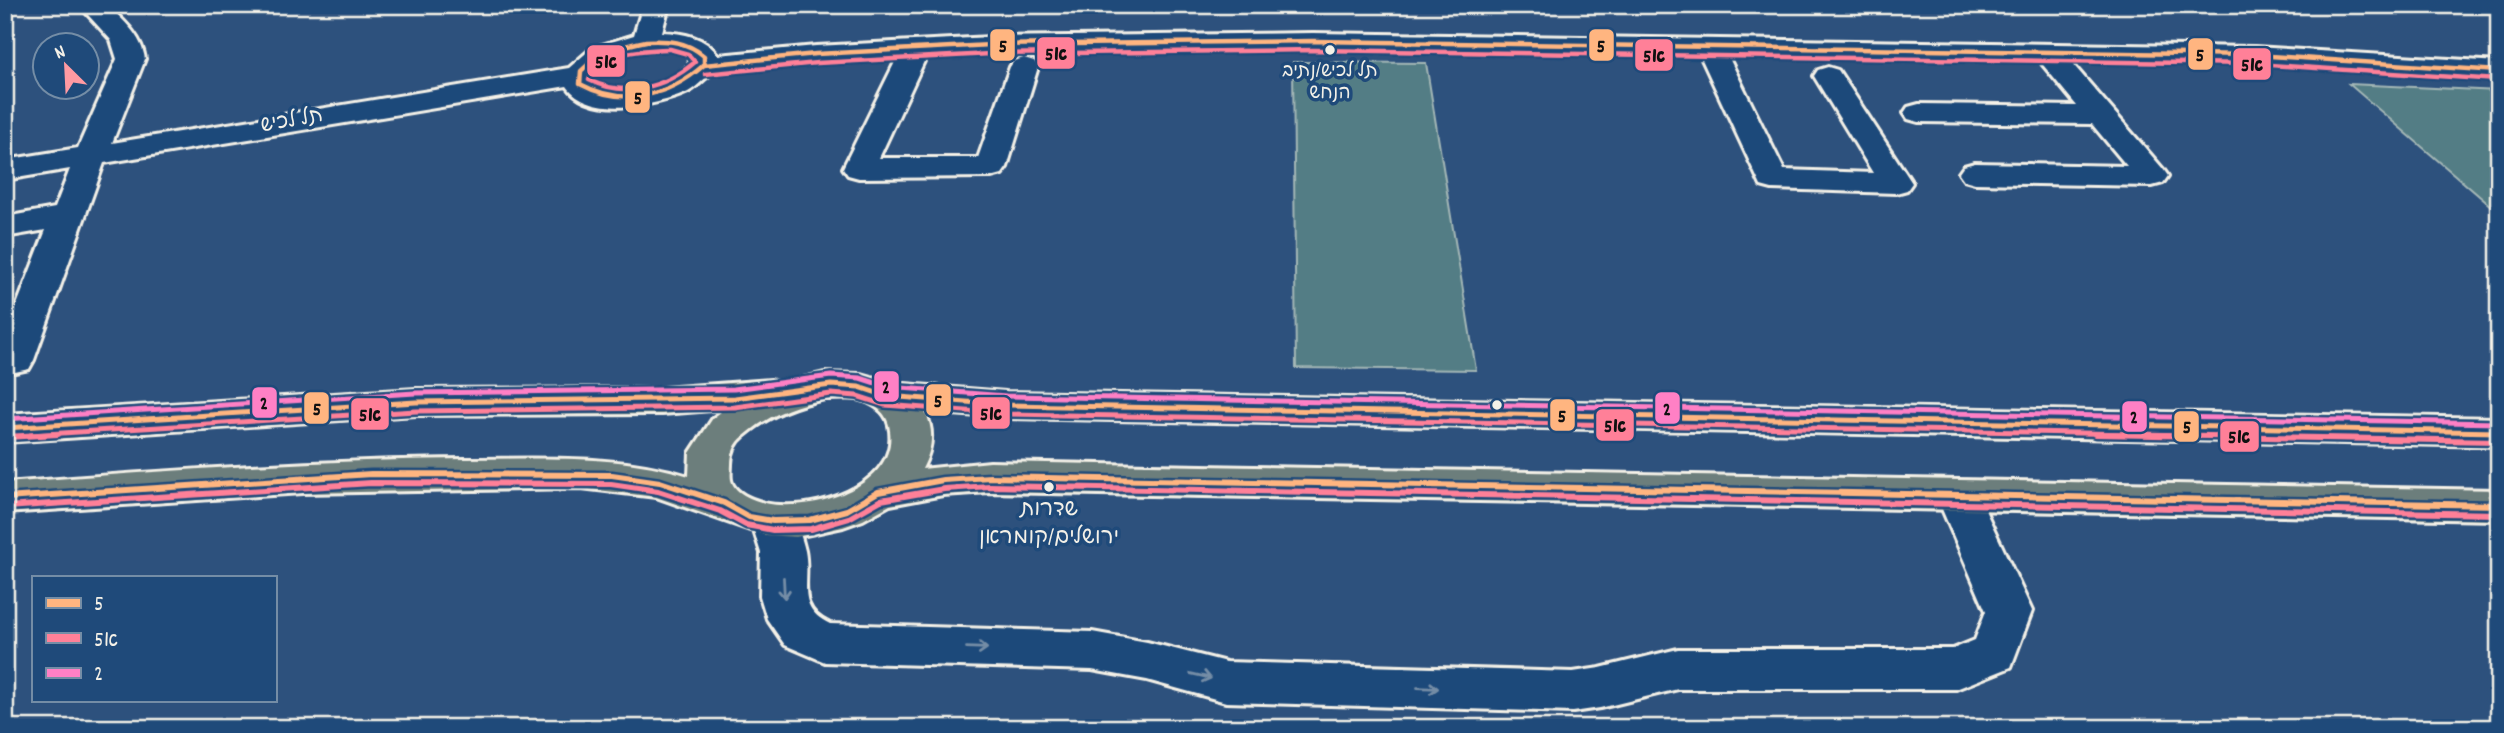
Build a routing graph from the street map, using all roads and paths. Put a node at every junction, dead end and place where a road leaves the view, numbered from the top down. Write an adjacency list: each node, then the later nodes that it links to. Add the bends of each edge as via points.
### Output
1 (92, 5): 14 (street, via 131,49 131,59)
2 (656, 5): 3 (street)
3 (646, 41): 7 (street, via 694,46 704,56); 10 (street, via 601,54)
4 (1710, 47): 5 (street, via 1180,41); 6 (street); 11 (street, via 1772,180 1896,184)
5 (916, 48): 7 (street); 8 (street, via 859,168 991,167)
6 (2046, 52): 9 (street, via 2290,56); 13 (street)
7 (704, 65): 10 (street, via 677,86 628,97 594,93 580,84)
8 (1024, 67)
9 (2499, 71)
10 (579, 75): 14 (street, תל לכיש)
11 (1828, 76)
12 (1919, 113): 13 (street)
13 (2100, 115): 16 (street, via 2152,176)
14 (91, 156): 15 (street, תל לכיש); 17 (street)
15 (5, 170)
16 (1975, 173)
17 (69, 216): 18 (street); 19 (street)
18 (5, 227)
19 (15, 360)
20 (797, 390): 21 (main road, via 831,384); 22 (main road, via 662,401 416,402); 27 (main road, via 755,407 717,441 709,460 710,483)
21 (886, 396): 23 (main road, via 1006,405); 24 (main road, via 905,412 913,433 902,471)
22 (5, 428)
23 (2499, 432)
24 (878, 492): 25 (main road, via 990,477); 29 (main road, via 847,510 810,520)
25 (1957, 495): 28 (main road); 29 (street, one-way to 25, via 783,553 783,596 790,620 825,643 1091,652 1226,682 1573,692 1597,691 1678,669 1956,669 1994,653 2009,611)
26 (5, 498): 27 (main road, via 371,474 599,475 660,482)
27 (724, 503): 29 (main road, via 749,517)
28 (2499, 506)
29 (773, 522)

